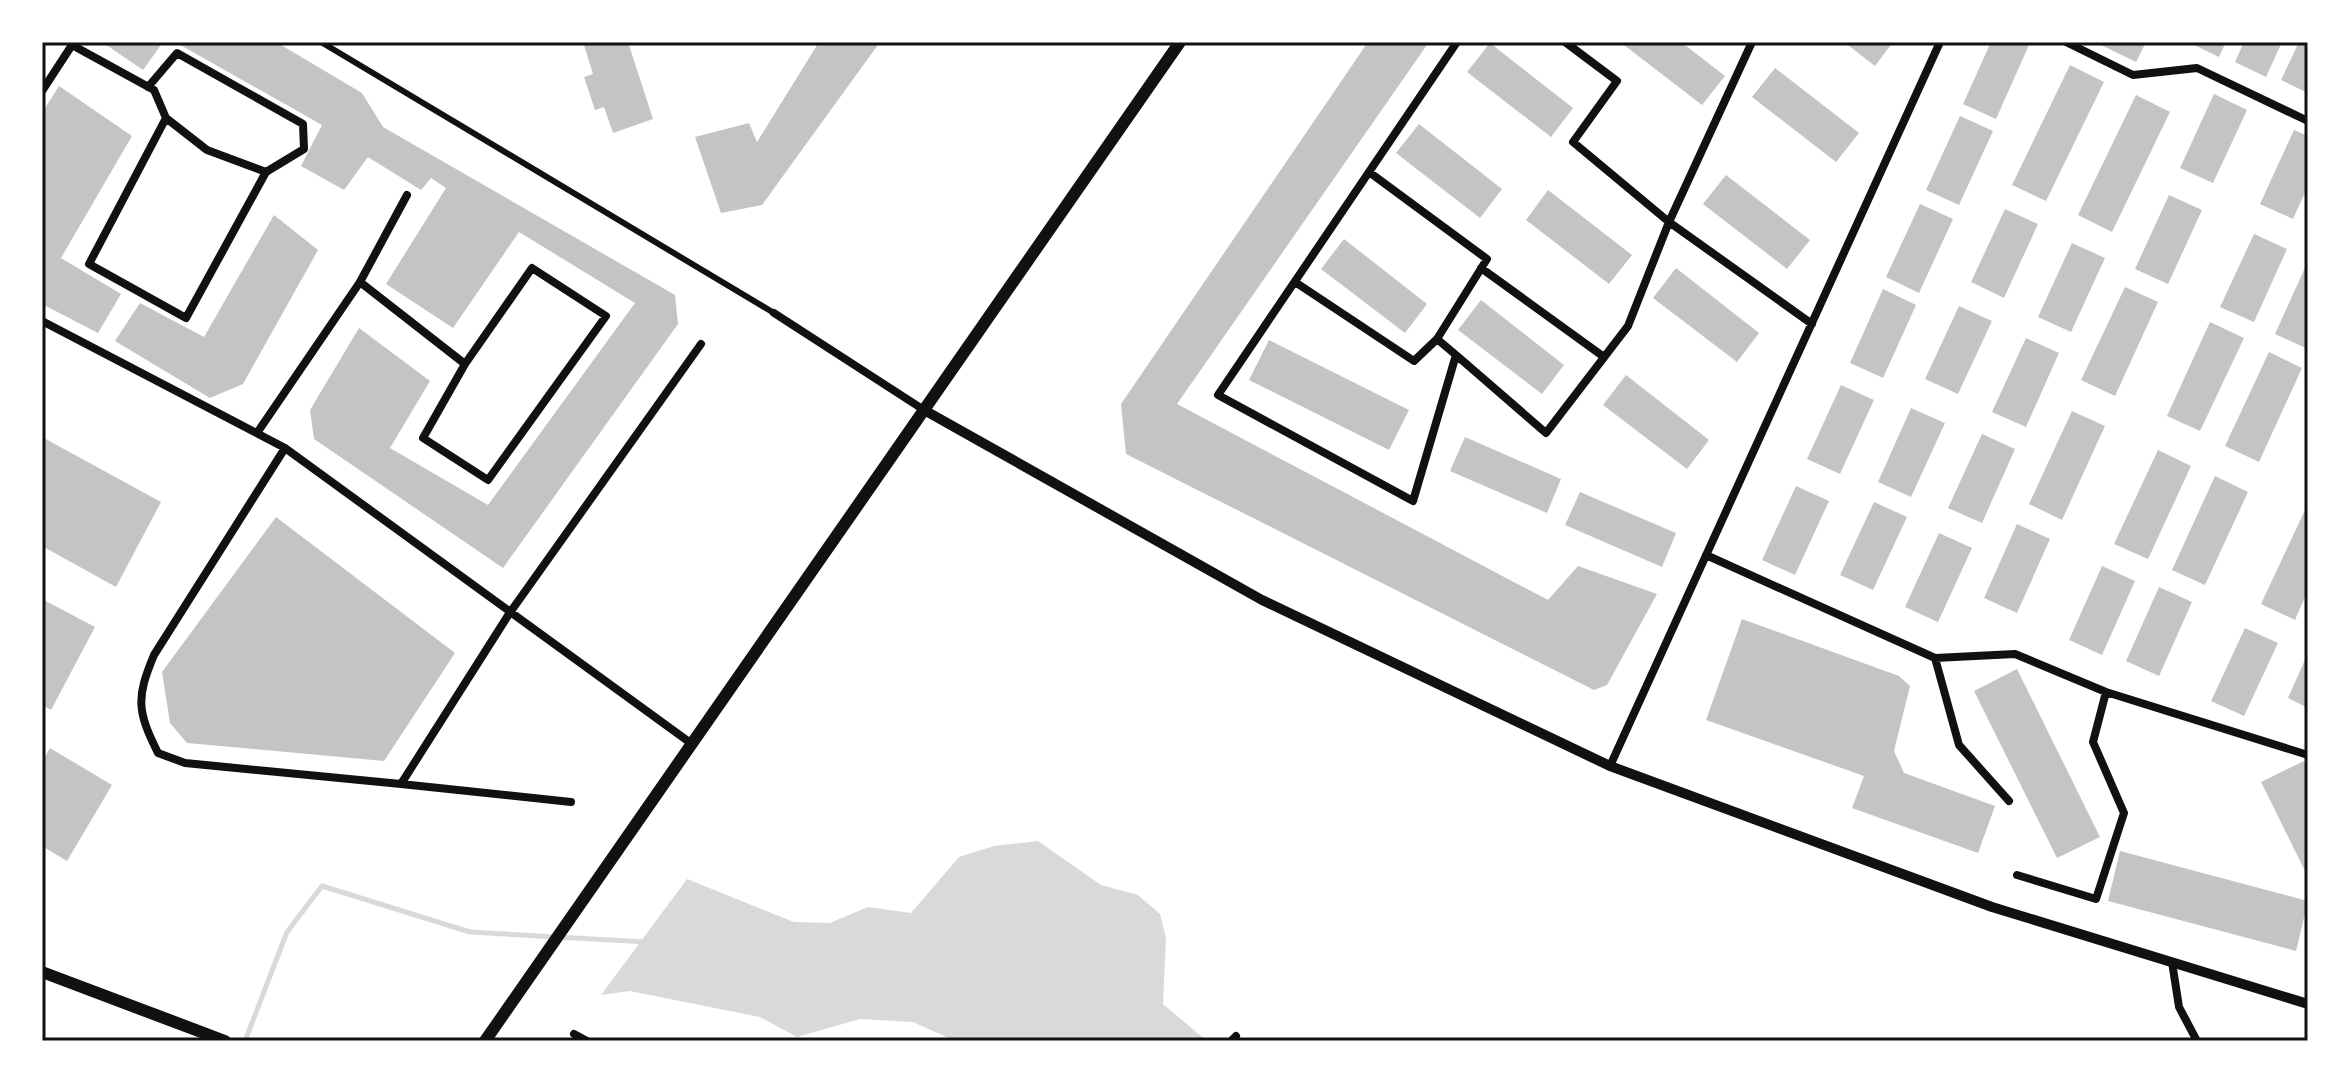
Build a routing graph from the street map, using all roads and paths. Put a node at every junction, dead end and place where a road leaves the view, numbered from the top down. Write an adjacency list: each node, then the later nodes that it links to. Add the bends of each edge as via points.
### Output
1 (321, 42): 19 (street)
2 (1180, 42): 27 (main road)
3 (1457, 42): 13 (street)
4 (1565, 42): 15 (street, via 1617,81 1573,142)
5 (1752, 42): 15 (street)
6 (1940, 42): 21 (street)
7 (2066, 42): 11 (street, via 2133,75 2197,68)
8 (148, 87): 9 (street, via 72,45); 10 (street); 12 (street, via 177,53 303,124 304,149)
9 (42, 91)
10 (166, 118): 12 (street, via 207,150); 12 (street, via 89,264 186,318)
11 (2308, 121)
12 (266, 172)
13 (1369, 172): 16 (street, via 1487,259); 18 (street)
14 (407, 195): 17 (street)
15 (1669, 222): 21 (street); 25 (street, via 1628,326)
16 (1481, 268): 22 (street); 25 (street)
17 (360, 282): 26 (street); 28 (street)
18 (1295, 282): 22 (street, via 1414,361); 24 (street, via 1218,395 1413,501)
19 (774, 313): 27 (street)
20 (42, 321): 28 (street)
21 (1812, 324): 30 (street)
22 (1437, 339): 24 (street)
23 (701, 344): 31 (street)
24 (1456, 355): 25 (street, via 1546,433)
25 (1604, 357)
26 (465, 364): 26 (street, via 423,438 488,480 606,316 532,268)
27 (924, 410): 34 (main road); 36 (street, via 1262,600)
28 (257, 433): 29 (street)
29 (285, 448): 31 (street); 37 (street, via 154,655 140,690 145,727 158,753 185,763)
30 (1706, 555): 32 (street); 36 (street)
31 (509, 614): 34 (street); 37 (street)
32 (1935, 658): 33 (street, via 2015,654); 38 (street, via 1959,745)
33 (2106, 692): 35 (street); 40 (street, via 2093,742 2124,813 2096,899)
34 (692, 744): 46 (main road)
35 (2308, 755)
36 (1610, 766): 41 (street, via 1992,907)
37 (401, 784): 39 (street)
38 (2009, 801)
39 (571, 802)
40 (2017, 875)
41 (2172, 962): 43 (street); 48 (street, via 2179,1007)
42 (42, 972): 45 (main road)
43 (2308, 1004)
44 (574, 1034): 47 (street)
45 (225, 1041)
46 (485, 1041)
47 (587, 1041)
48 (2197, 1041)

